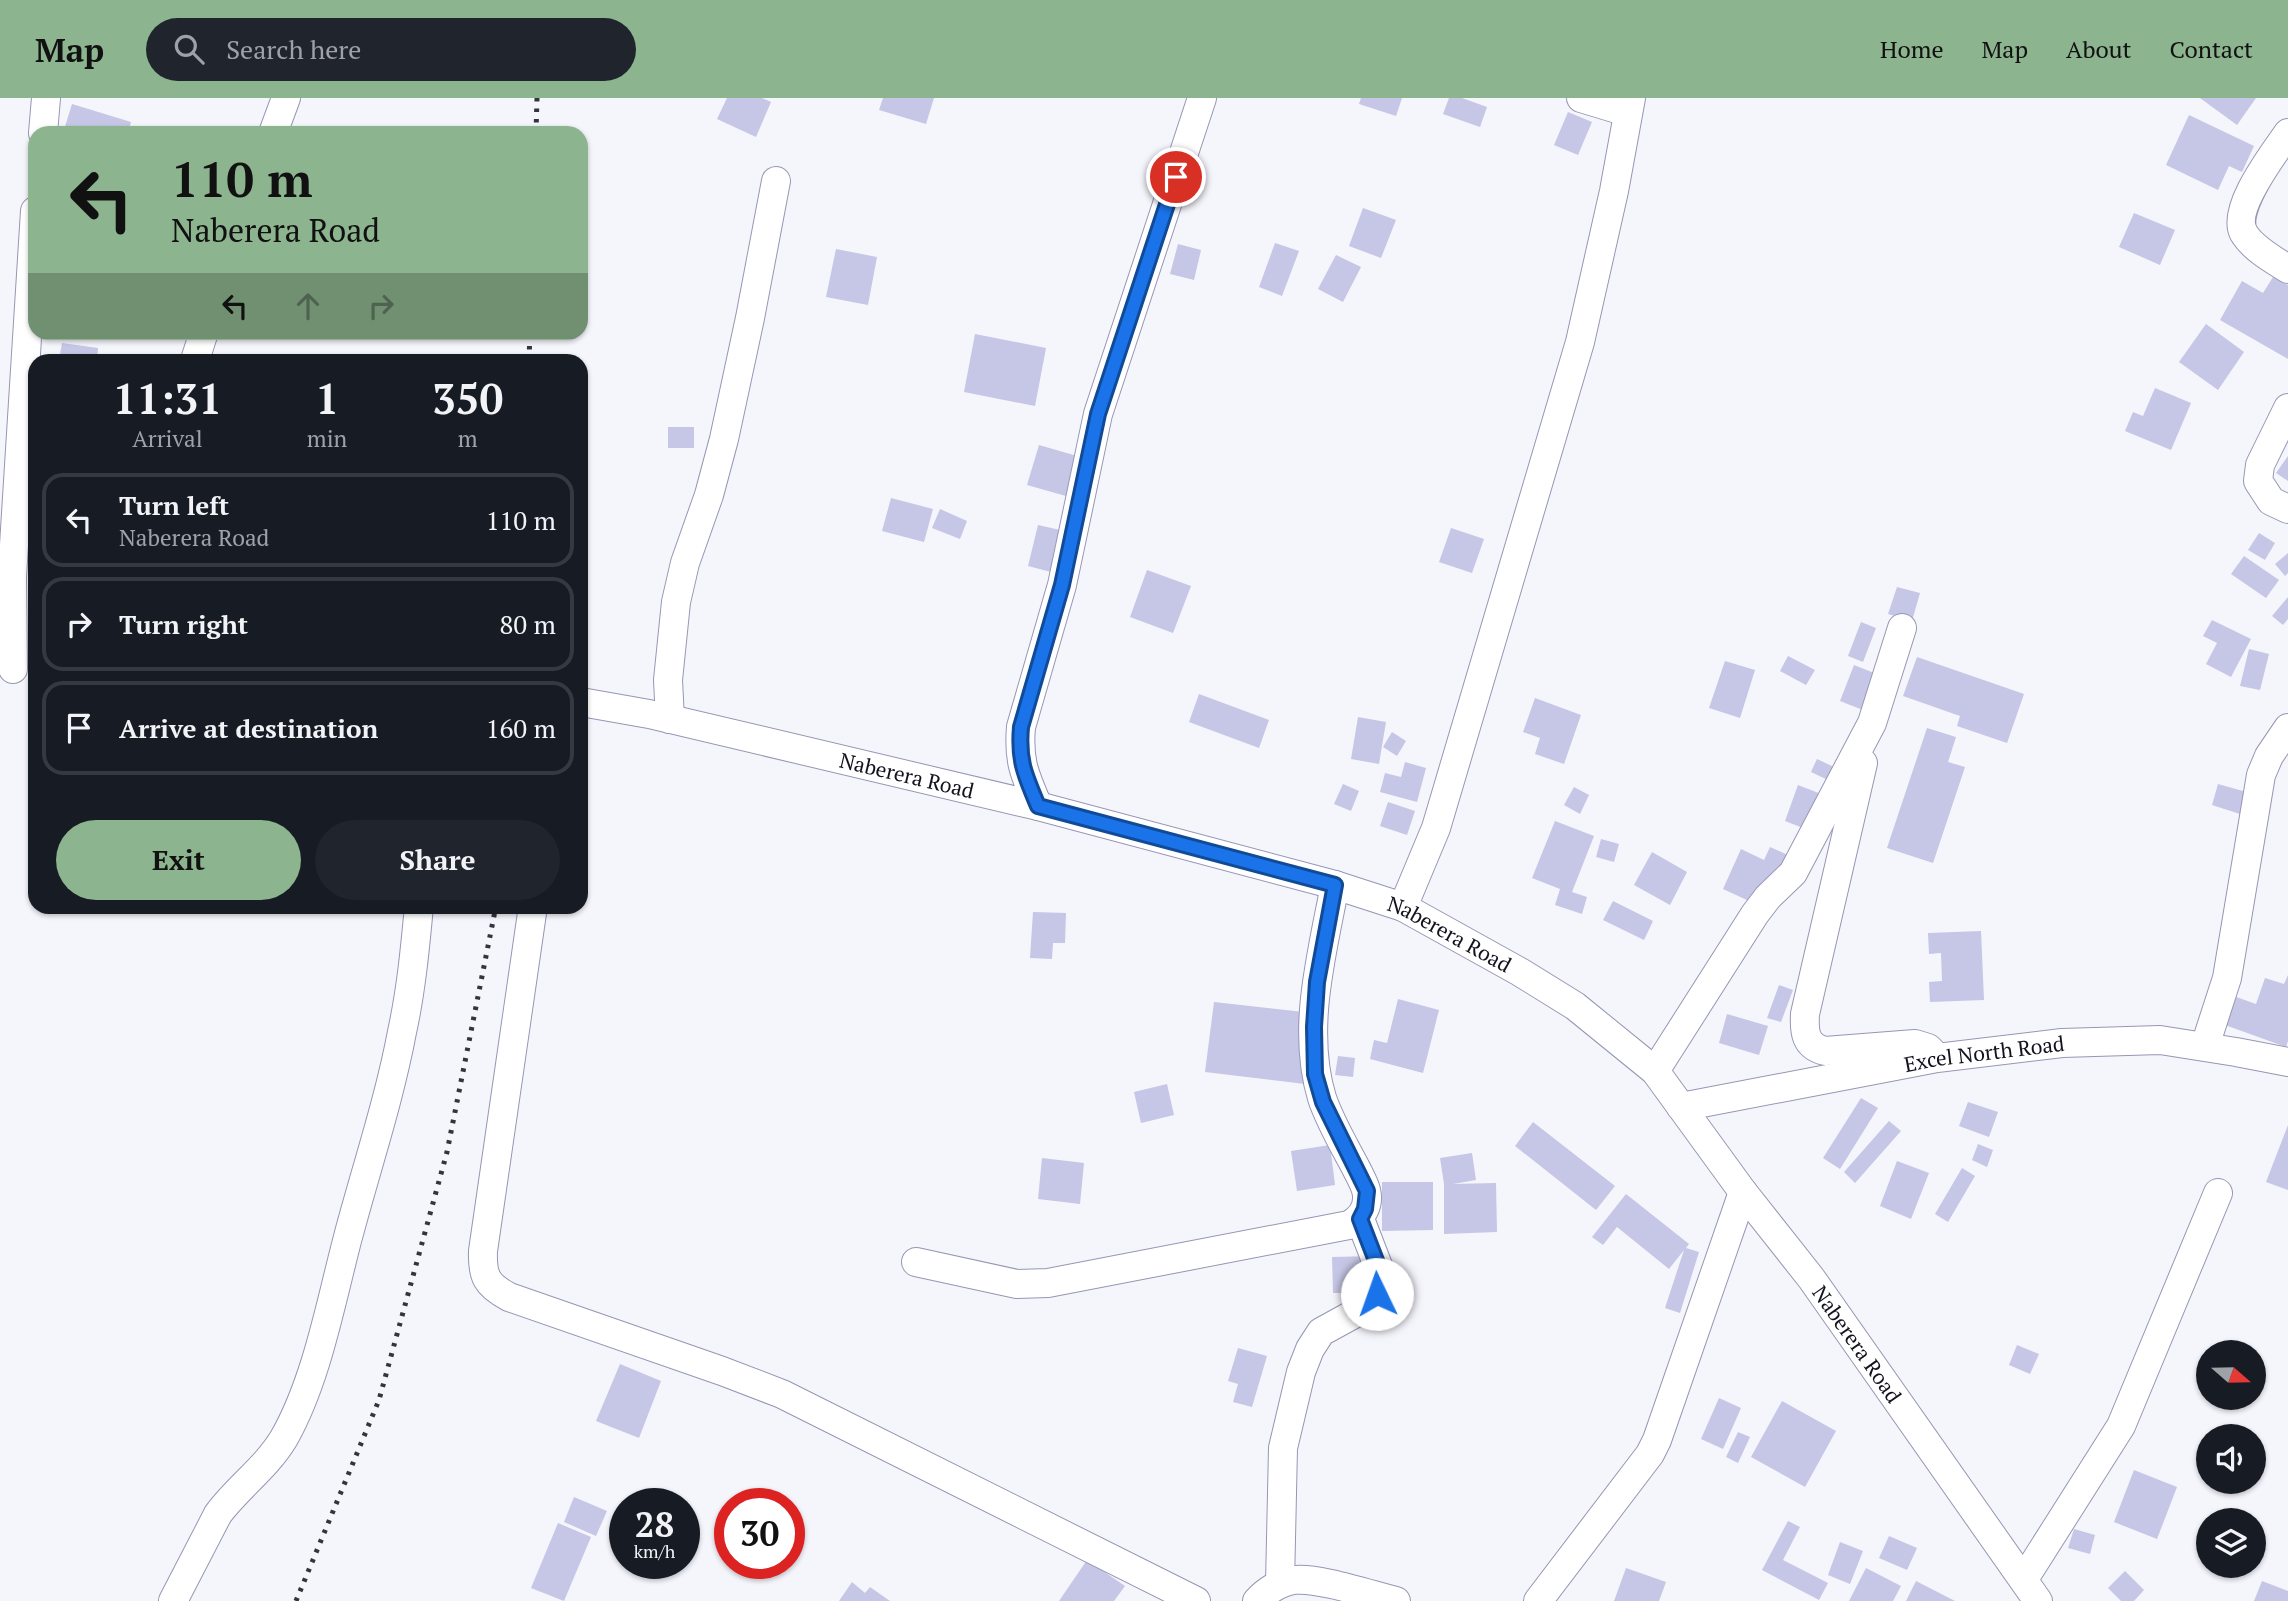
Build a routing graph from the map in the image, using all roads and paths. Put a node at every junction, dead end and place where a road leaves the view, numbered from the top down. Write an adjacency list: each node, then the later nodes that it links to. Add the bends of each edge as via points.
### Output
1 (47, 98): 6 (street)
2 (286, 98): 7 (street)
3 (1202, 98): 20 (street, via 1098,414 1062,585 1021,727 1022,767)
4 (1581, 98): 5 (street)
5 (1629, 105): 22 (street, via 1580,342 1436,828)
6 (44, 126)
7 (275, 126)
8 (2288, 133): 10 (street, via 2253,185 2241,228 2255,246)
9 (776, 181): 17 (street, via 724,439 676,602 668,680)
10 (2288, 269)
11 (28, 323): 15 (street, via 12,578)
12 (2288, 408): 13 (street, via 2260,466 2258,481 2271,501)
13 (2288, 509)
14 (1902, 628): 18 (street)
15 (16, 669)
16 (588, 703): 17 (street, Naberera Road)
17 (670, 719): 20 (street, Naberera Road)
18 (1872, 723): 26 (street, via 1804,1032 1816,1049 1825,1051 1915,1044 1928,1048); 28 (street, via 1793,873 1755,914)
19 (2288, 728): 25 (street, via 2261,775 2227,978)
20 (1038, 806): 21 (street, Naberera Road)
21 (1335, 885): 22 (street, Naberera Road); 32 (street, via 1317,982 1315,1074 1323,1102 1367,1191)
22 (1402, 907): 28 (street, Naberera Road, via 1575,1006)
23 (418, 914): 36 (street, via 402,1034 307,1382 284,1438 218,1514)
24 (532, 914): 37 (street, via 483,1251 485,1277 492,1287 782,1394)
25 (2205, 1046): 26 (street, Excel North Road, via 2160,1040 2062,1043); 27 (street, Excel North Road)
26 (1937, 1058): 29 (street, Excel North Road)
27 (2288, 1062)
28 (1654, 1072): 29 (street, Naberera Road)
29 (1681, 1107): 30 (street, Naberera Road)
30 (1743, 1192): 35 (street, Naberera Road, via 1811,1278); 40 (street, via 1657,1440)
31 (2218, 1193): 35 (street, via 2121,1426)
32 (1360, 1219): 33 (street, via 1349,1225 1048,1283 1017,1284); 34 (street, via 1380,1271 1377,1294 1372,1304 1321,1332 1301,1372 1283,1448)
33 (916, 1262)
34 (1280, 1584): 38 (street); 39 (street, via 1296,1580 1333,1585)
35 (2031, 1590)
36 (173, 1601)
37 (1196, 1601)
38 (1257, 1601)
39 (1396, 1601)
40 (1538, 1601)

